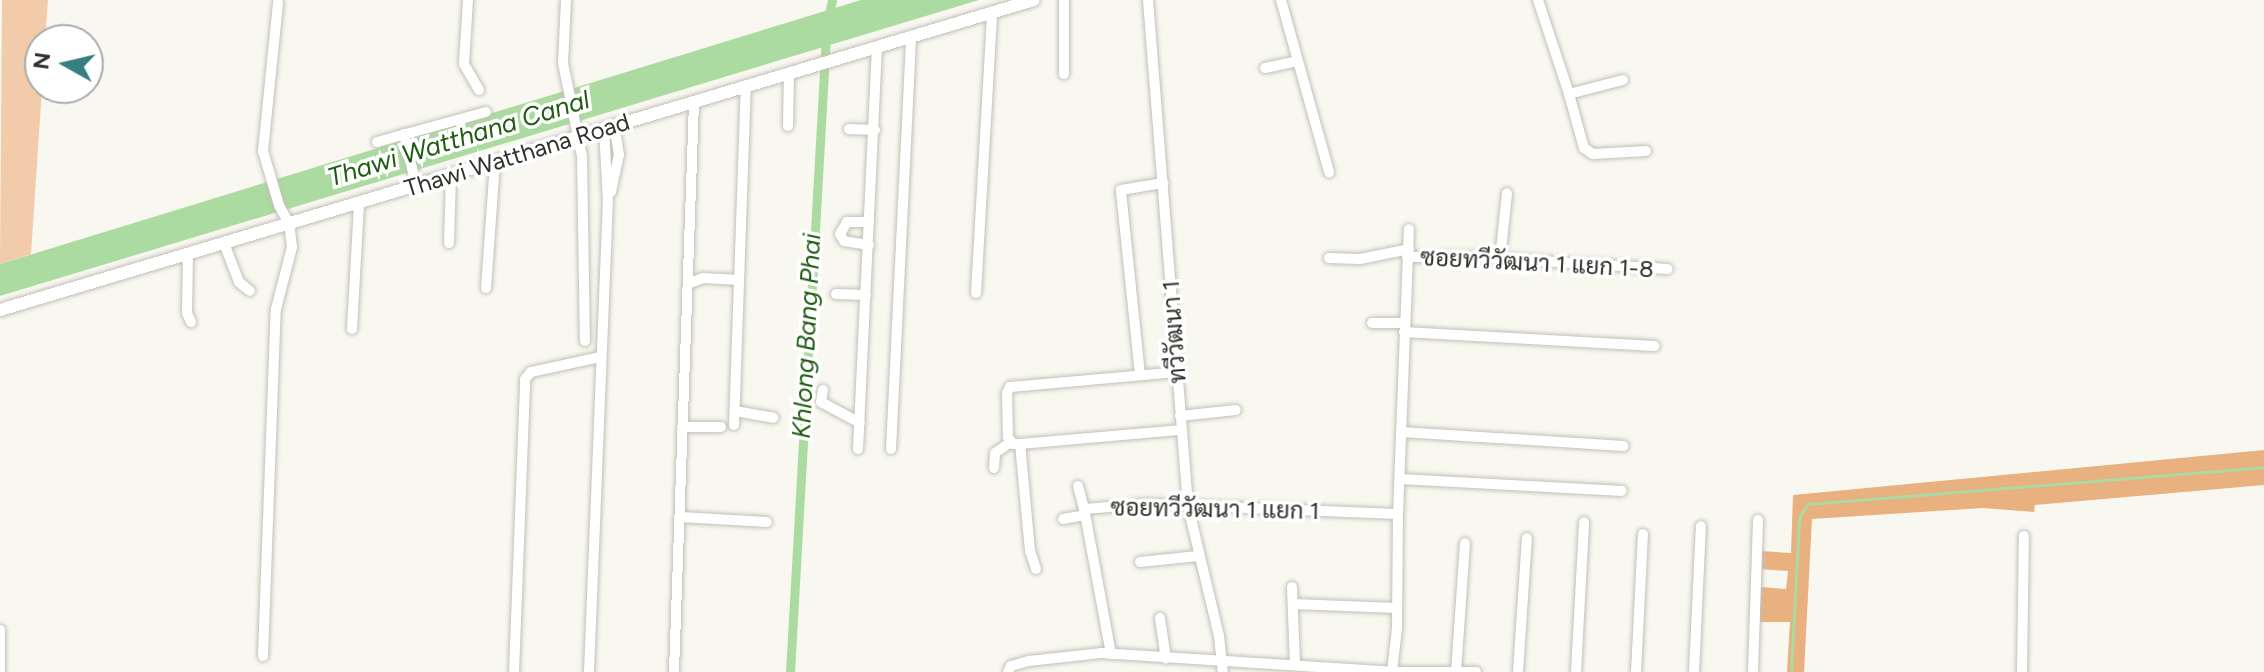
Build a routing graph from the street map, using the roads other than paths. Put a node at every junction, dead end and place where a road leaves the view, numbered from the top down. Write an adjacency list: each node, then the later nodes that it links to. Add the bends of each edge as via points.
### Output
1 (468, 0): 18 (street, via 464,64)
2 (566, 0): 27 (street, via 564,72)
3 (1034, 0): 9 (main road, Thawi Watthana Road)
4 (1064, 0): 15 (street)
5 (1148, 0): 34 (street, ทวีวัฒนา 1)
6 (1281, 0): 12 (street)
7 (1538, 0): 19 (street)
8 (278, 3): 38 (street, via 263,151)
9 (992, 13): 10 (main road, Thawi Watthana Road); 52 (street)
10 (911, 37): 11 (main road, Thawi Watthana Road); 79 (street)
11 (877, 47): 14 (main road, Thawi Watthana Road); 25 (street)
12 (1297, 61): 13 (street); 31 (street)
13 (1265, 68)
14 (789, 73): 17 (main road, Thawi Watthana Road); 23 (street)
15 (1064, 74)
16 (1623, 80): 19 (street)
17 (746, 85): 20 (main road, Thawi Watthana Road); 48 (street)
18 (479, 90)
19 (1569, 94): 29 (street, via 1589,153)
20 (694, 101): 22 (main road, Thawi Watthana Road); 49 (street)
21 (486, 112): 26 (street)
22 (609, 126): 27 (main road, Thawi Watthana Road); 62 (street, via 619,155 608,202)
23 (788, 126)
24 (849, 129): 25 (street)
25 (875, 130): 37 (street)
26 (404, 135): 28 (street); 33 (street)
27 (581, 135): 30 (main road, Thawi Watthana Road); 60 (street)
28 (377, 142)
29 (1646, 151)
30 (495, 161): 32 (main road, Thawi Watthana Road); 50 (street)
31 (1329, 172)
32 (451, 174): 33 (main road, Thawi Watthana Road); 41 (street)
33 (415, 180): 36 (main road, Thawi Watthana Road)
34 (1163, 183): 63 (street, ทวีวัฒนา 1); 64 (street, via 1121,190)
35 (1507, 193): 46 (street)
36 (359, 203): 38 (main road, Thawi Watthana Road); 59 (street)
37 (869, 222): 42 (street); 42 (street, via 847,222 840,234 844,241)
38 (289, 224): 40 (main road, Thawi Watthana Road); 106 (street, via 292,247 276,309)
39 (1409, 229): 43 (street)
40 (224, 243): 44 (main road, Thawi Watthana Road); 51 (street, via 239,282)
41 (449, 243)
42 (869, 245): 54 (street)
43 (1408, 253): 45 (street, ซอยทวีวัฒนา 1 แยก 1-8); 46 (street, ซอยทวีวัฒนา 1 แยก 1-8); 58 (street)
44 (188, 254): 55 (main road, Thawi Watthana Road); 56 (street)
45 (1329, 258)
46 (1500, 259): 47 (street, ซอยทวีวัฒนา 1 แยก 1-8)
47 (1668, 269)
48 (739, 280): 49 (street, via 703,278); 67 (street)
49 (690, 283): 72 (street)
50 (486, 288)
51 (250, 291)
52 (976, 293)
53 (836, 294): 54 (street)
54 (866, 295): 70 (street)
55 (0, 310)
56 (191, 322)
57 (1372, 323): 58 (street)
58 (1404, 328): 61 (street); 75 (street)
59 (352, 329)
60 (585, 341)
61 (1655, 346)
62 (600, 357): 114 (street, via 531,372 525,379); 115 (street)
63 (1177, 372): 64 (street); 68 (street, ทวีวัฒนา 1)
64 (1140, 375): 76 (street, via 1010,387 1006,403)
65 (823, 390): 70 (street, via 821,402)
66 (1236, 410): 68 (street)
67 (735, 411): 69 (street); 71 (street)
68 (1180, 416): 74 (street, ทวีวัฒนา 1)
69 (773, 418)
70 (860, 423): 78 (street)
71 (734, 425)
72 (682, 427): 73 (street); 87 (street)
73 (721, 427)
74 (1181, 430): 76 (street); 84 (street, ทวีวัฒนา 1)
75 (1401, 432): 77 (street); 81 (street)
76 (1015, 443): 80 (street, via 995,453); 99 (street)
77 (1624, 446)
78 (858, 449)
79 (891, 449)
80 (994, 468)
81 (1400, 479): 83 (street); 86 (street)
82 (1078, 486): 85 (street)
83 (1622, 491)
84 (1188, 506): 85 (street, ซอยทวีวัฒนา 1 แยก 1); 86 (street, ซอยทวีวัฒนา 1 แยก 1); 97 (street, ทวีวัฒนา 1)
85 (1085, 512): 88 (street); 105 (street, ซอยทวีวัฒนา 1 แยก 1)
86 (1398, 514): 102 (street)
87 (680, 517): 90 (street); 116 (street)
88 (1063, 519)
89 (1758, 520): 126 (street)
90 (767, 522)
91 (1584, 522): 123 (street)
92 (1701, 526): 125 (street)
93 (1643, 534): 124 (street)
94 (2024, 536): 127 (street)
95 (1527, 538): 122 (street)
96 (1465, 543): 120 (street)
97 (1198, 556): 98 (street); 111 (street, ทวีวัฒนา 1)
98 (1140, 562)
99 (1036, 569)
100 (1292, 587): 101 (street)
101 (1293, 604): 102 (street); 109 (street)
102 (1397, 608): 119 (street)
103 (1160, 618): 108 (street)
104 (0, 630): 113 (street)
105 (1111, 654): 107 (street); 108 (street)
106 (263, 656)
107 (1041, 659): 117 (street, via 1011,666); 118 (street)
108 (1166, 659): 110 (street)
109 (1295, 664): 111 (street); 112 (street)
110 (1193, 666): 111 (street)
111 (1222, 667)
112 (1349, 669): 119 (street)
113 (0, 672)
114 (514, 672)
115 (589, 672)
116 (674, 672)
117 (1008, 672)
118 (1044, 672)
119 (1392, 672): 120 (street)
120 (1456, 672): 121 (street)
121 (1476, 672)
122 (1518, 672)
123 (1576, 672)
124 (1636, 672)
125 (1694, 672)
126 (1753, 672)
127 (2022, 672)

